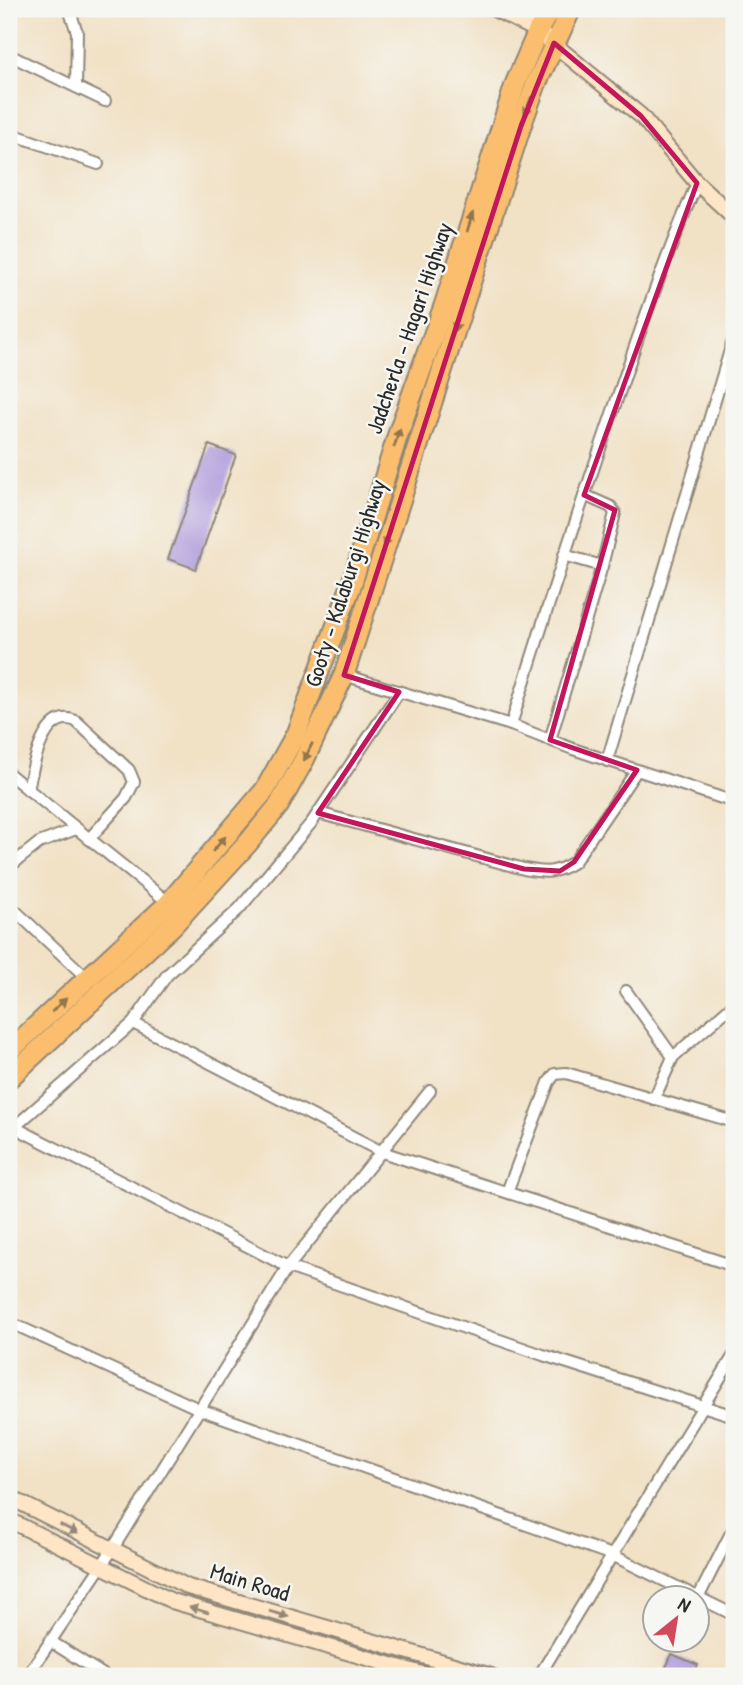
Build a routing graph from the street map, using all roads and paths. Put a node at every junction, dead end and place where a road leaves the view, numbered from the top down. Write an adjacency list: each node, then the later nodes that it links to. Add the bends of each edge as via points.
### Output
1 (69, 9): 8 (street, via 77,33)
2 (494, 9): 5 (street)
3 (550, 9): 5 (highway, Jadcherla - Hagari Highway)
4 (571, 9): 6 (highway, Gooty - Kalaburgi Highway)
5 (538, 31): 6 (street); 31 (highway, Jadcherla - Hagari Highway, one-way to 5, via 265,790 296,734 351,586 516,82)
6 (554, 43): 12 (street, via 641,116); 18 (highway, Gooty - Kalaburgi Highway, one-way to 18, via 521,127)
7 (9, 55): 8 (street)
8 (76, 87): 9 (street)
9 (105, 101)
10 (9, 134): 11 (street)
11 (98, 164)
12 (696, 183): 13 (street); 15 (street, via 668,248)
13 (734, 217)
14 (734, 337): 22 (street)
15 (584, 495): 16 (street); 17 (street, via 615,510)
16 (564, 555): 17 (street); 20 (street)
17 (603, 566): 21 (street)
18 (344, 675): 19 (street); 39 (highway, Gooty - Kalaburgi Highway, one-way to 39, via 279,805 248,843 173,925)
19 (399, 692): 20 (street); 27 (street)
20 (510, 725): 21 (street)
21 (550, 740): 22 (street)
22 (607, 761): 23 (street)
23 (637, 770): 26 (street); 27 (street, via 574,862 560,871 524,869)
24 (9, 775): 25 (street)
25 (28, 790): 28 (street); 29 (street, via 45,735 59,721 76,721 129,770 134,782 126,798)
26 (734, 802)
27 (318, 813): 36 (street, via 239,909 167,975)
28 (76, 829): 29 (street); 30 (street, via 39,843)
29 (89, 839): 31 (street)
30 (9, 867)
31 (169, 903): 33 (highway, Jadcherla - Hagari Highway)
32 (9, 905): 33 (street)
33 (88, 978): 37 (highway, Jadcherla - Hagari Highway, one-way to 33)
34 (626, 991): 38 (street)
35 (734, 1004): 38 (street)
36 (133, 1023): 43 (street); 44 (street)
37 (11, 1046)
38 (673, 1057): 41 (street)
39 (9, 1078)
40 (430, 1091): 44 (street)
41 (654, 1099): 42 (street); 45 (street, via 566,1073 555,1074)
42 (734, 1122)
43 (11, 1129): 47 (street)
44 (382, 1152): 45 (street); 47 (street)
45 (507, 1192): 46 (street)
46 (734, 1266)
47 (288, 1267): 50 (street); 51 (street)
48 (9, 1322): 51 (street)
49 (734, 1355): 50 (street)
50 (703, 1406): 52 (street); 57 (street)
51 (199, 1409): 56 (street); 57 (street)
52 (734, 1416)
53 (9, 1497): 56 (street, Main Road, one-way to 56)
54 (9, 1520): 58 (street, Main Road)
55 (734, 1527): 60 (street)
56 (112, 1550): 58 (street); 67 (street, Main Road, one-way to 67, via 208,1594)
57 (612, 1555): 59 (street); 68 (street)
58 (101, 1566): 63 (street); 66 (street, Main Road, one-way to 58, via 192,1608)
59 (670, 1584)
60 (705, 1584)
61 (712, 1605): 62 (street)
62 (734, 1615)
63 (50, 1642): 64 (street); 65 (street)
64 (27, 1676)
65 (106, 1676)
66 (429, 1676)
67 (491, 1676)
68 (539, 1676)

